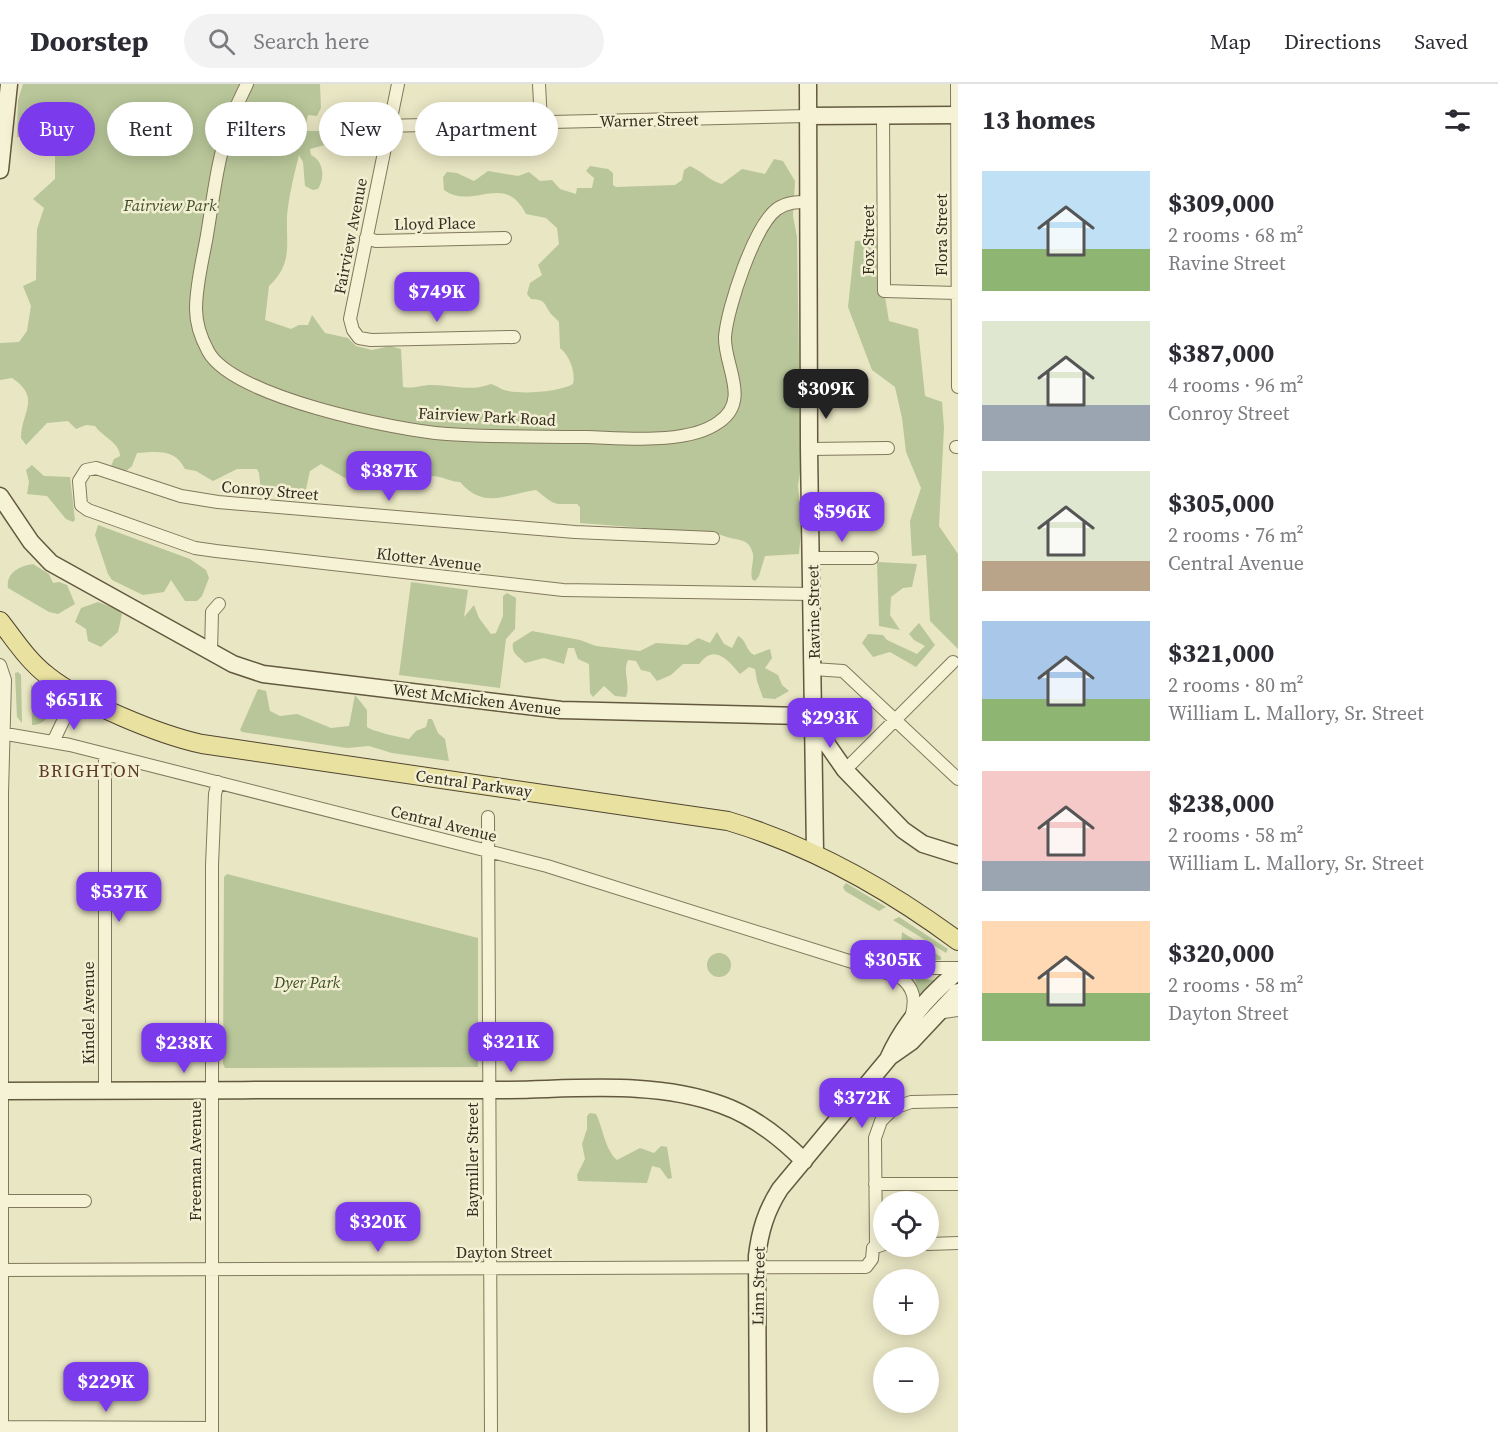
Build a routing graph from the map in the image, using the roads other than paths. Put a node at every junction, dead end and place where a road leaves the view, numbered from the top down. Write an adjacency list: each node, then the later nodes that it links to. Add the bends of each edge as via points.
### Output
1 (9, 84): 14 (street)
2 (247, 84): 15 (street, Fairview Park Road, via 228,127 220,158 198,286 197,322 208,352 224,370 270,394 388,424 446,434 637,438 682,435 713,426 723,420 735,398 725,336 731,302 746,263 774,212 787,204)
3 (398, 84): 7 (street, Fairview Avenue)
4 (539, 84): 8 (street)
5 (807, 84): 11 (street, Ravine Street)
6 (957, 84): 10 (street, Flora Street)
7 (394, 102)
8 (540, 102)
9 (883, 115): 10 (street, Warner Street); 11 (street, Warner Street); 18 (street, Fox Street, via 884,291)
10 (957, 115): 18 (street, Flora Street)
11 (808, 116): 12 (street, Warner Street); 15 (street, Ravine Street)
12 (558, 122)
13 (383, 156): 16 (street, Fairview Avenue)
14 (0, 170)
15 (808, 202): 22 (street, Ravine Street)
16 (366, 238): 17 (street, Lloyd Place); 19 (street, Fairview Avenue, via 350,324 356,335 364,339)
17 (505, 238)
18 (957, 293): 20 (street, Flora Street)
19 (514, 337)
20 (958, 387)
21 (888, 448): 22 (street)
22 (809, 449): 26 (street, Ravine Street)
23 (82, 474): 25 (street, Conroy Street, via 96,468 181,496 218,502 575,532); 28 (street, Klotter Avenue, via 81,505 88,510 195,548 563,590)
24 (0, 496): 31 (street, West McMicken Avenue, via 31,542 51,563)
25 (713, 538)
26 (812, 558): 27 (street); 28 (street, Ravine Street)
27 (872, 558)
28 (812, 594): 34 (street, Ravine Street)
29 (219, 604): 31 (street, via 212,612)
30 (0, 621): 35 (main road, Central Parkway, via 30,660)
31 (211, 652): 38 (street, West McMicken Avenue, via 263,674 442,696 561,710 802,716)
32 (953, 662): 37 (street)
33 (0, 665): 36 (street, via 5,680)
34 (813, 669): 37 (street, via 843,671); 38 (street, Ravine Street)
35 (76, 694): 40 (street); 47 (main road, Central Parkway, via 190,742 708,817 762,831)
36 (2, 697): 39 (street)
37 (896, 720): 42 (street); 43 (street)
38 (813, 724): 42 (street); 47 (street, Ravine Street)
39 (2, 733): 40 (street, Central Avenue); 58 (street)
40 (53, 742): 41 (street, Central Avenue)
41 (105, 754): 44 (street, Central Avenue); 59 (street, Kindel Avenue)
42 (845, 770): 48 (street, via 913,838)
43 (958, 779)
44 (218, 782): 46 (street, Central Avenue); 60 (street, Freeman Avenue, via 212,865)
45 (488, 817): 46 (street, Baymiller Street)
46 (487, 852): 50 (street, Central Avenue, via 587,877); 57 (street, Baymiller Street)
47 (815, 852): 49 (main road, Central Parkway, via 903,903)
48 (958, 855)
49 (958, 941)
50 (870, 967): 51 (street, Central Avenue); 55 (street, Central Avenue, via 908,983 914,998)
51 (958, 970): 55 (street)
52 (958, 992): 54 (street)
53 (958, 1010): 54 (street)
54 (936, 1014): 56 (street, via 911,1042)
55 (910, 1022): 56 (street)
56 (888, 1059): 62 (street, Linn Street)
57 (488, 1090): 60 (street); 62 (street, via 636,1090 686,1096 741,1114 774,1134); 71 (street, Baymiller Street)
58 (1, 1091): 59 (street); 66 (street)
59 (105, 1091): 60 (street)
60 (211, 1091): 73 (street, Freeman Avenue)
61 (958, 1101): 63 (street, via 911,1102 887,1114 875,1138)
62 (804, 1161): 72 (street, Linn Street, via 770,1205 759,1236)
63 (876, 1184): 64 (street); 65 (street)
64 (958, 1184)
65 (876, 1191)
66 (0, 1201): 67 (street); 74 (street)
67 (86, 1201)
68 (939, 1244): 69 (street)
69 (958, 1244)
70 (873, 1251): 72 (street, Dayton Street, via 866,1267)
71 (489, 1268): 72 (street, Dayton Street); 73 (street, Dayton Street); 77 (street, Baymiller Street)
72 (757, 1268): 78 (street, Linn Street)
73 (212, 1269): 74 (street, Dayton Street); 76 (street, Freeman Avenue)
74 (0, 1270): 75 (street)
75 (1, 1427): 76 (street)
76 (212, 1430)
77 (491, 1432)
78 (758, 1432)

